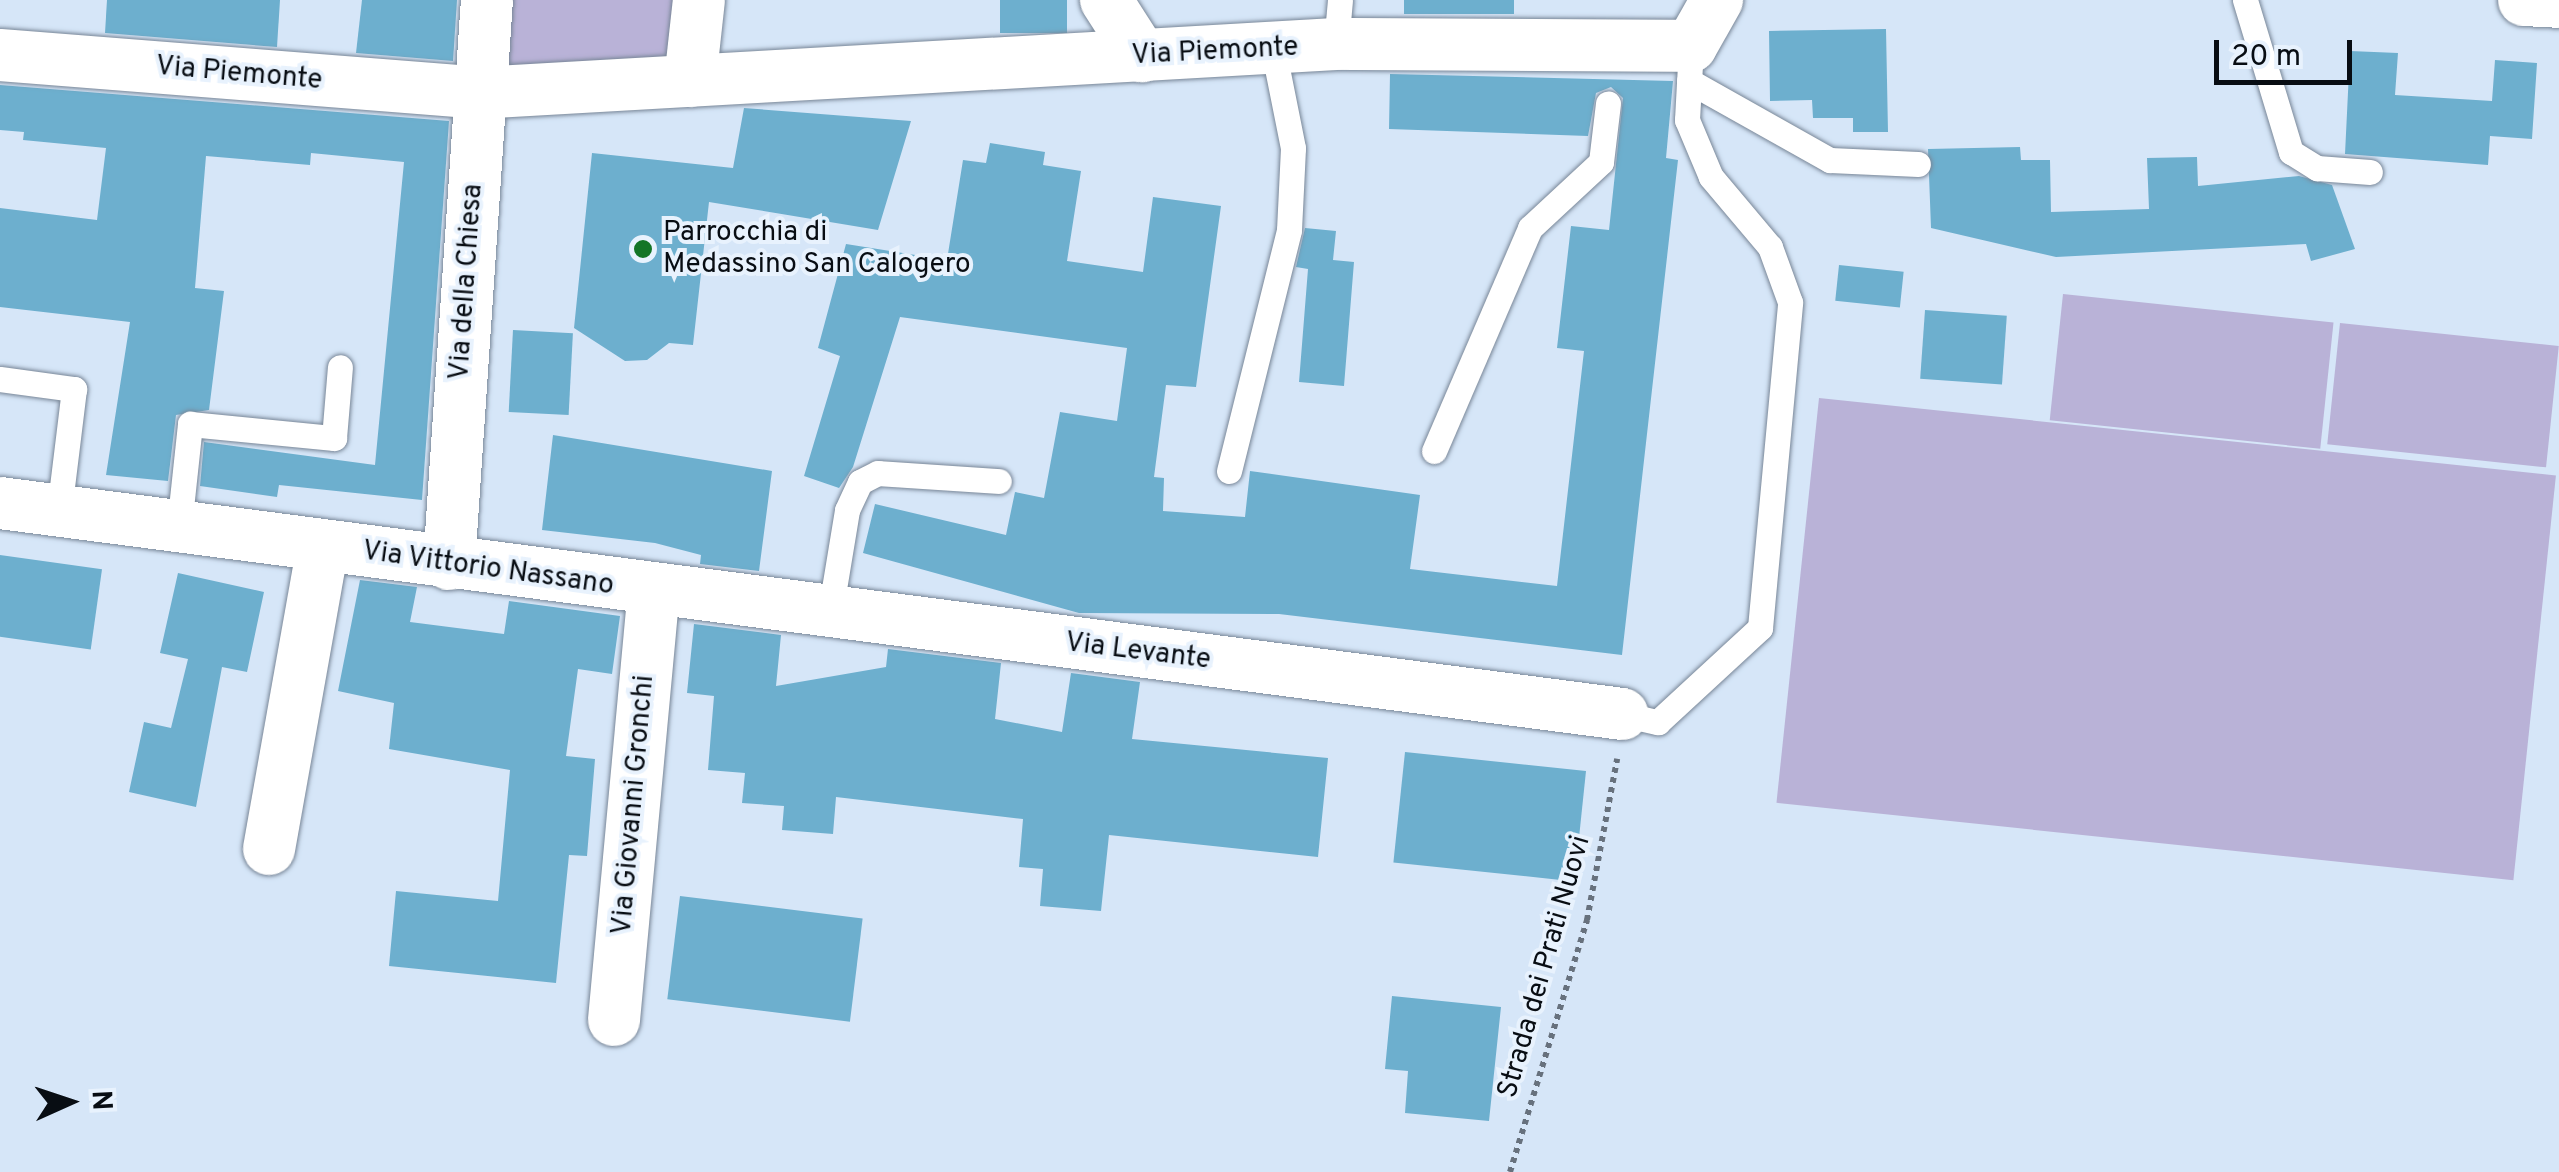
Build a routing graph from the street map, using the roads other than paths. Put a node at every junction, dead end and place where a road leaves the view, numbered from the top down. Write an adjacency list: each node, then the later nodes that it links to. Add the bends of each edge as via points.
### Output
1 (487, 0): 13 (street, Via della Chiesa)
2 (699, 0): 12 (street)
3 (1106, 0): 11 (street)
4 (2246, 0): 16 (lane, via 2290,152 2317,168)
5 (2524, 0): 6 (street)
6 (2559, 2)
7 (1338, 22): 8 (street, Via Piemonte, via 1613,60); 9 (street, Via Piemonte)
8 (1709, 26): 15 (lane, via 1830,160); 29 (lane, via 1687,120 1711,177 1770,248 1790,302 1760,628 1658,722)
9 (1273, 48): 11 (street, Via Piemonte); 20 (lane, via 1292,148 1289,230)
10 (0, 56): 13 (street, Via Piemonte)
11 (1142, 56): 12 (street, Via Piemonte)
12 (690, 81): 13 (street, Via Piemonte)
13 (478, 94): 26 (street, Via della Chiesa)
14 (1608, 103): 19 (lane, via 1601,162 1530,228)
15 (1918, 164)
16 (2370, 172)
17 (340, 367): 24 (lane, via 334,438 190,424)
18 (0, 380): 23 (lane, via 74,389)
19 (1434, 450)
20 (1229, 471)
21 (999, 481): 28 (lane, via 878,473 860,482 847,510)
22 (0, 503): 23 (street, Via Vittorio Nassano)
23 (59, 511): 24 (street, Via Vittorio Nassano)
24 (179, 527): 25 (street, Via Vittorio Nassano)
25 (322, 546): 26 (street, Via Vittorio Nassano); 30 (street, Via Vittorio Nassano)
26 (449, 564): 27 (street, Via Vittorio Nassano)
27 (654, 590): 28 (street, Via Levante); 31 (street, Via Giovanni Gronchi)
28 (830, 613): 29 (street, Via Levante)
29 (1622, 714)
30 (269, 850)
31 (614, 1020)

